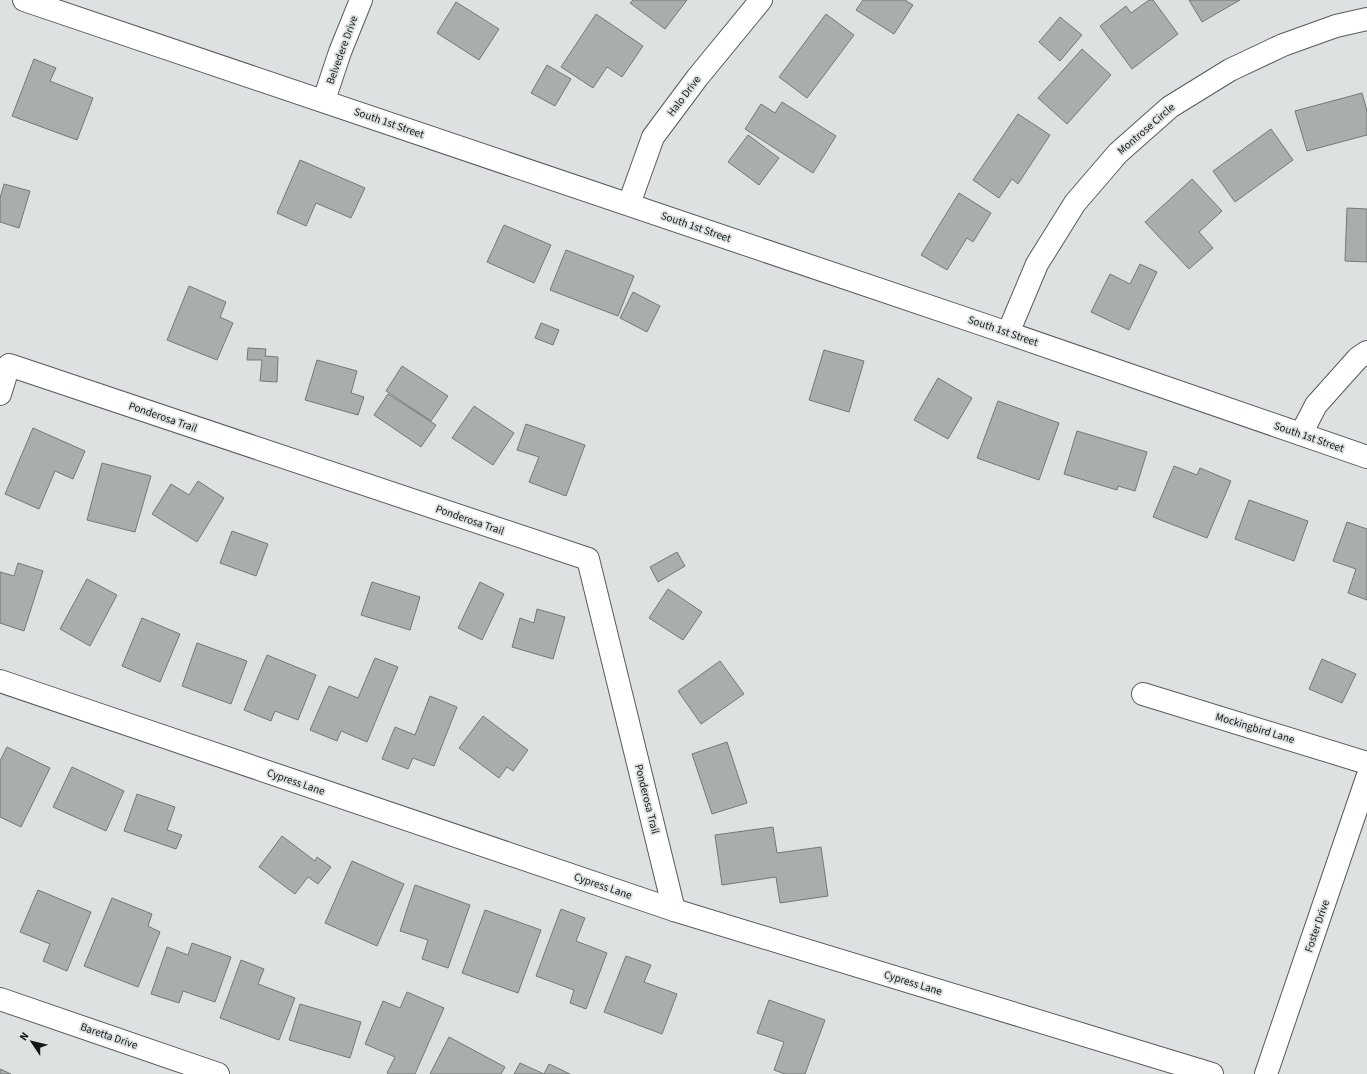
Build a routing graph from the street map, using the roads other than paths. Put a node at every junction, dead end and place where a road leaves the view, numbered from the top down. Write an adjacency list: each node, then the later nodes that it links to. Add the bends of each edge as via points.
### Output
1 (24, 0): 5 (street, South 1st Street)
2 (361, 0): 5 (street, Belvedere Drive)
3 (761, 0): 6 (street, Halo Drive, via 697,78 653,138)
4 (1367, 19): 7 (street, Montrose Circle, via 1336,26 1283,45 1230,70 1164,112 1118,153 1075,203 1037,264)
5 (324, 100): 6 (street, South 1st Street)
6 (629, 204): 7 (street, South 1st Street)
7 (1008, 333): 10 (street, South 1st Street)
8 (1367, 352): 10 (street, via 1358,358 1316,405)
9 (0, 394): 16 (street, Ponderosa Trail, via 10,366 588,560)
10 (1301, 434): 11 (street, South 1st Street)
11 (1367, 457)
12 (0, 681): 16 (street, Cypress Lane)
13 (1143, 694): 14 (street, Mockingbird Lane)
14 (1367, 763)
15 (1367, 778): 20 (street, Foster Drive)
16 (674, 910): 19 (street, Cypress Lane)
17 (0, 999): 18 (street, Baretta Drive)
18 (218, 1074)
19 (1212, 1074)
20 (1266, 1074)

